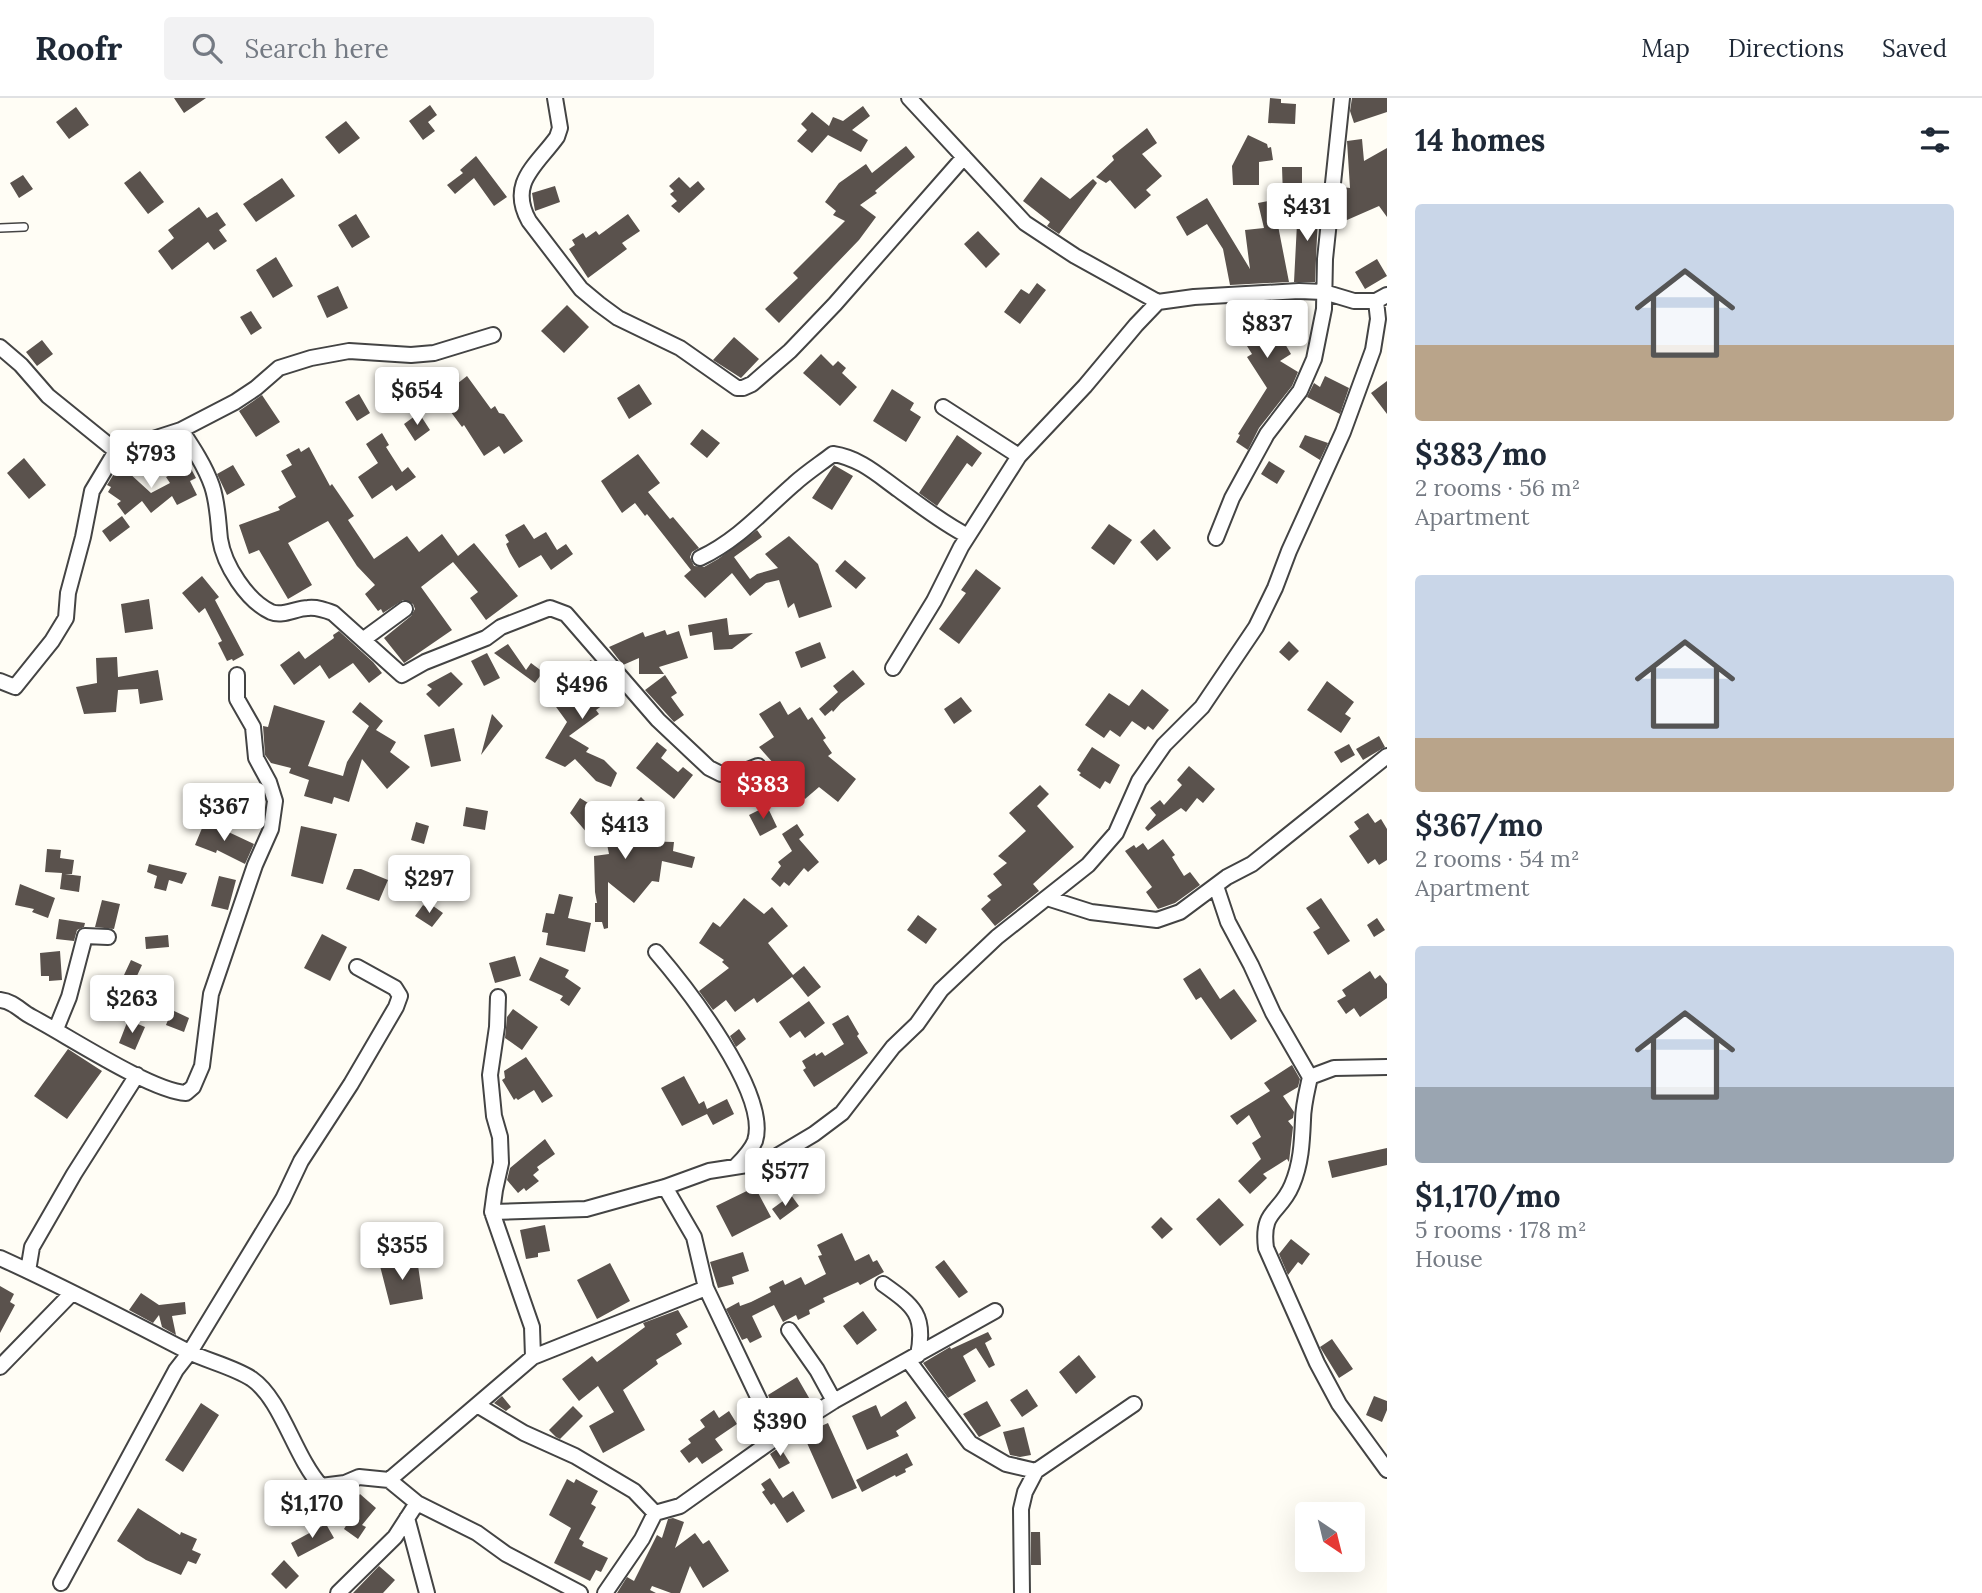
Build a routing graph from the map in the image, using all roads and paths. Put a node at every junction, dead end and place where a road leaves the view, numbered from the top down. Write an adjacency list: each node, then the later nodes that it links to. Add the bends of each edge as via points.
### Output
1 (555, 98): 4 (street, via 557,137 524,181 520,194 529,221 598,304 680,348 737,388 752,384 790,351)
2 (909, 98): 4 (street)
3 (1342, 98): 7 (street)
4 (964, 157): 9 (street, via 1025,223)
5 (24, 227): 6 (lane)
6 (0, 228)
7 (1324, 292): 8 (street, via 1354,301); 9 (street); 17 (street, via 1322,326 1308,375 1267,434)
8 (1381, 298): 27 (street, via 1373,350 1347,421 1256,627 1202,707 1164,746 1139,781 1116,833 1088,865)
9 (1158, 302): 15 (street)
10 (493, 335): 13 (street, via 434,353 349,351 311,358 279,368 234,401)
11 (0, 347): 14 (street, via 48,396)
12 (943, 407): 15 (street)
13 (181, 430): 14 (street); 20 (street, via 212,487 227,560 258,605 275,613 322,609 334,613)
14 (116, 451): 23 (street, via 92,491 66,618 15,687)
15 (1019, 456): 16 (street)
16 (968, 536): 18 (street, via 868,466 833,454 746,529); 21 (street)
17 (1216, 537)
18 (700, 558)
19 (405, 609): 20 (street)
20 (364, 639): 25 (street, via 402,675 511,623 550,608 560,611 658,720 709,768 721,774)
21 (893, 668)
22 (237, 675): 35 (street, via 237,699 253,727 256,758 275,801 271,829 212,994 202,1066 193,1087 175,1093)
23 (0, 681)
24 (1387, 756): 26 (street, via 1251,864)
25 (758, 766)
26 (1216, 886): 27 (street, via 1180,912 1157,920 1091,912); 36 (street, via 1228,922)
27 (1047, 898): 37 (street, via 941,990 842,1113 767,1162)
28 (108, 937): 33 (street, via 85,936)
29 (656, 952): 37 (street, via 710,1023 746,1086 756,1116 756,1139)
30 (357, 967): 47 (street, via 395,988 400,996 396,1007)
31 (498, 997): 39 (street, via 490,1075 501,1163)
32 (0, 1000): 33 (street, via 12,1001)
33 (56, 1029): 35 (street)
34 (1387, 1067): 36 (street, via 1334,1068)
35 (137, 1075): 41 (street, via 32,1247)
36 (1310, 1077): 55 (street, via 1301,1160 1292,1187 1263,1230 1266,1248 1339,1404)
37 (736, 1166): 38 (street)
38 (665, 1187): 39 (street, via 586,1209); 43 (street, via 694,1237)
39 (492, 1212): 48 (street, via 532,1327)
40 (0, 1258): 41 (street)
41 (28, 1271): 44 (street)
42 (883, 1284): 49 (street, via 904,1299 920,1322 922,1336)
43 (706, 1288): 48 (street); 54 (street)
44 (72, 1293): 47 (street); 50 (street)
45 (995, 1311): 49 (street)
46 (789, 1330): 51 (street)
47 (190, 1352): 57 (street, via 252,1379 275,1406 309,1474 321,1486 359,1477); 61 (street)
48 (533, 1357): 53 (street)
49 (913, 1358): 51 (street); 56 (street, via 970,1443 1006,1464)
50 (0, 1367)
51 (834, 1401): 54 (street)
52 (1134, 1404): 56 (street)
53 (477, 1405): 57 (street); 59 (street, via 634,1491)
54 (777, 1437): 59 (street, via 680,1506)
55 (1387, 1470)
56 (1036, 1472): 66 (street, via 1021,1509)
57 (389, 1480): 58 (street)
58 (417, 1503): 60 (street); 64 (street)
59 (655, 1513): 65 (street)
60 (407, 1518): 62 (street, via 395,1537); 63 (street)
61 (61, 1583)
62 (338, 1593)
63 (427, 1593)
64 (580, 1593)
65 (605, 1593)
66 (1022, 1593)

